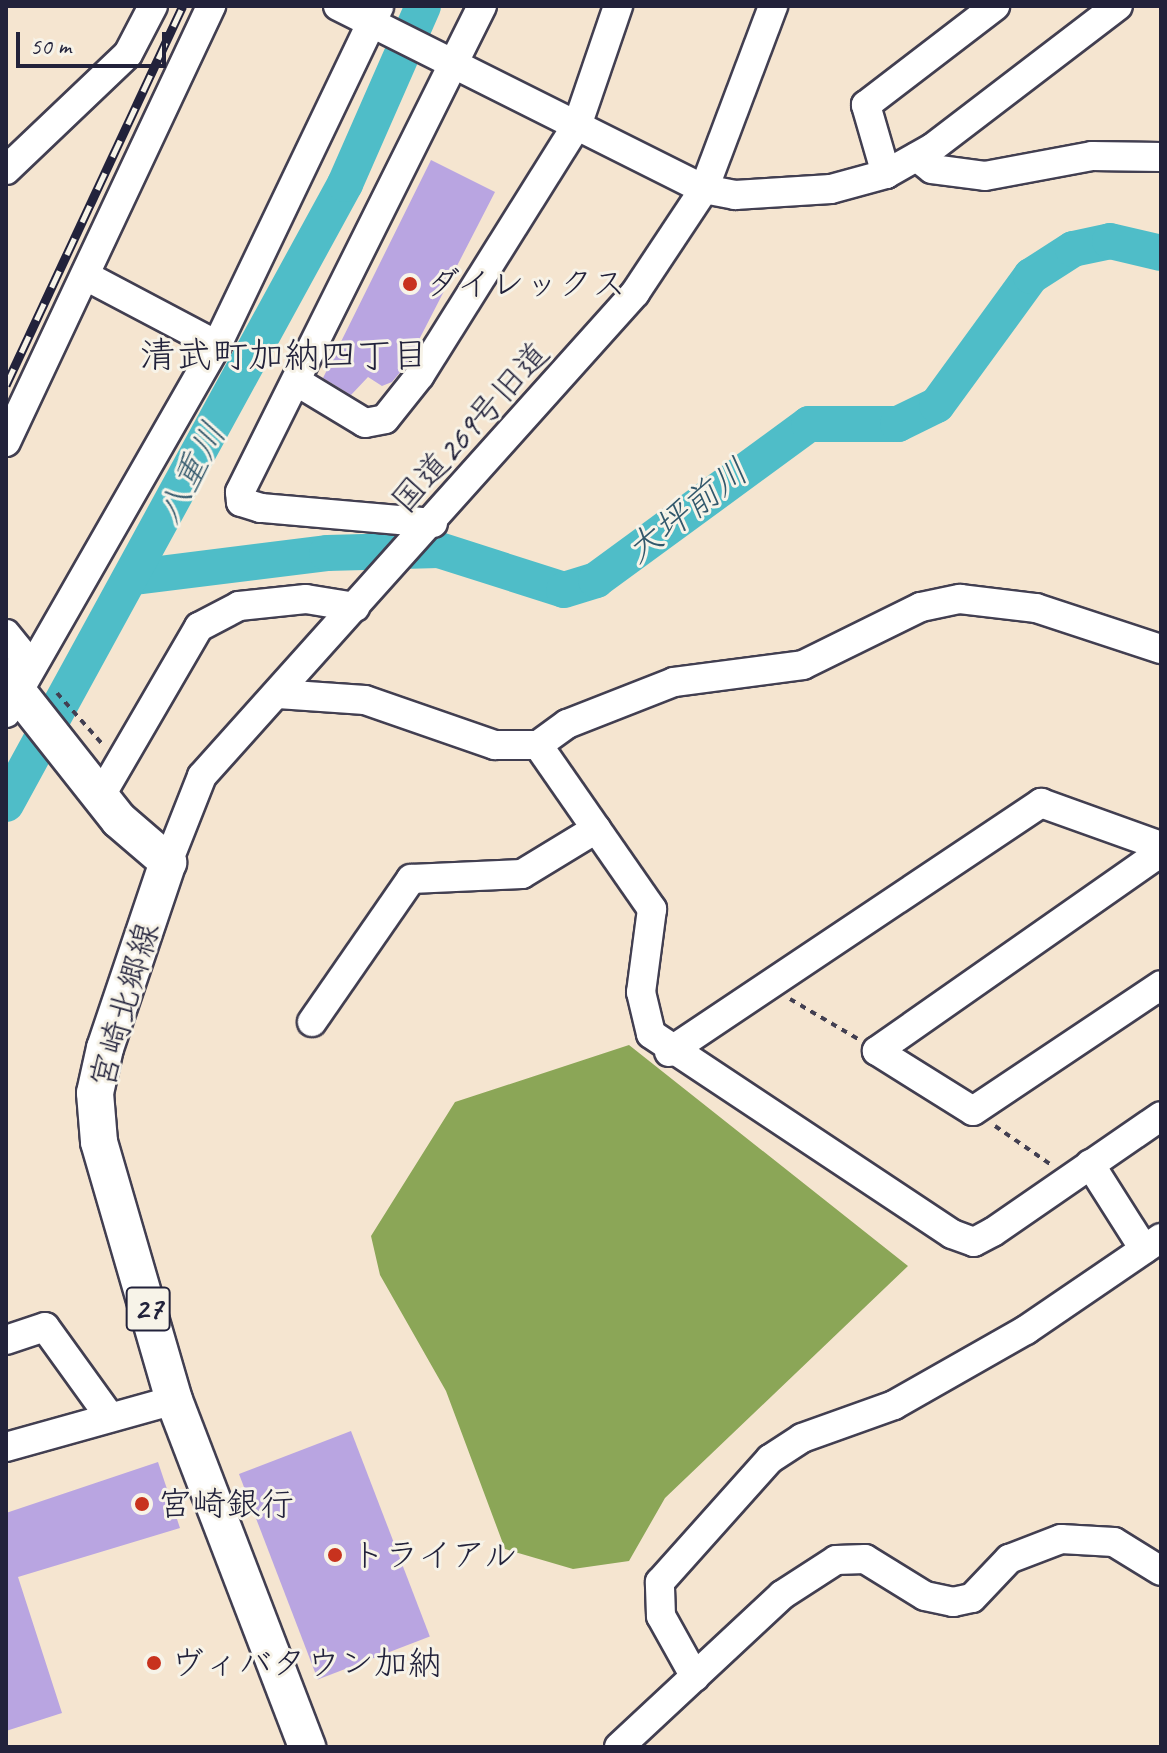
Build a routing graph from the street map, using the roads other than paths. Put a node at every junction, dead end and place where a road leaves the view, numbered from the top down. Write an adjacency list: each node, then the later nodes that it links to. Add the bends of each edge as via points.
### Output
1 (153, 6): 13 (street, via 128,54)
2 (211, 6): 19 (street)
3 (338, 6): 9 (street)
4 (482, 6): 10 (street)
5 (618, 6): 11 (street)
6 (773, 6): 18 (street, 国道269号旧道)
7 (995, 6): 17 (street, via 866,105)
8 (1118, 6): 14 (street)
9 (377, 18): 10 (street); 20 (street)
10 (452, 61): 11 (street); 21 (street)
11 (578, 123): 18 (street); 21 (street, via 420,375 385,419 365,423)
12 (6, 141): 13 (street)
13 (36, 145): 16 (street)
14 (917, 157): 15 (street, via 932,169 985,176 1092,156); 17 (street)
15 (1161, 157)
16 (6, 170)
17 (886, 174): 18 (street, via 785,195)
18 (704, 189): 23 (street, 国道269号旧道, via 598,340)
19 (86, 276): 20 (street); 22 (street)
20 (217, 345): 27 (street)
21 (299, 383): 23 (street, via 245,480 241,502)
22 (6, 442)
23 (426, 529): 24 (street, 国道269号旧道)
24 (355, 607): 28 (street, 国道269号旧道); 30 (street, via 306,599 239,606 199,627 119,763)
25 (6, 634): 27 (street)
26 (1161, 649): 29 (street, via 1036,608 960,599 921,607 803,665 674,682 567,724)
27 (17, 689): 30 (main road)
28 (278, 694): 29 (street, via 365,700 495,745); 33 (street, 国道269号旧道, via 202,776)
29 (538, 745): 31 (street)
30 (95, 790): 33 (main road)
31 (596, 829): 35 (street, via 522,874 411,879); 36 (street, via 652,909 643,1023)
32 (1161, 849): 34 (street, via 877,1051 973,1111); 36 (street, via 1041,803)
33 (168, 862): 41 (main road, 宮崎北郷線 / 27, via 95,1093 99,1142)
34 (1161, 985)
35 (312, 1022)
36 (669, 1052): 38 (street, via 966,1241 993,1232)
37 (1161, 1116): 38 (street)
38 (1080, 1171): 39 (street)
39 (1152, 1244): 45 (street, via 1026,1330 894,1405 802,1438 770,1459 672,1561 660,1582 661,1616)
40 (6, 1340): 42 (street, via 45,1327)
41 (174, 1400): 42 (street); 46 (main road, 宮崎北郷線 / 27)
42 (107, 1413): 43 (street)
43 (6, 1447)
44 (1161, 1571): 45 (street, via 1114,1542 1061,1539 1009,1559 972,1598 953,1602 925,1596 853,1556 821,1566 782,1595)
45 (695, 1677): 47 (street)
46 (307, 1747)
47 (619, 1747)

